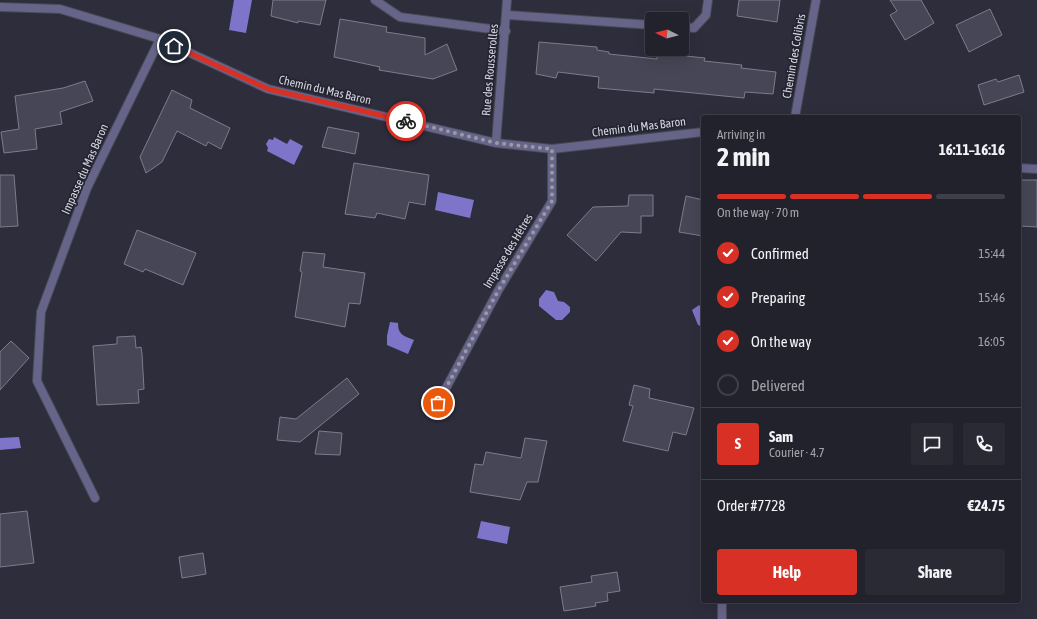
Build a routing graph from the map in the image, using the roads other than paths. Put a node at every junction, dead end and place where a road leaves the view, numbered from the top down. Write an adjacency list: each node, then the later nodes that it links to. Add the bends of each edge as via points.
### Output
1 (375, 0): 9 (street, via 400,17)
2 (508, 0): 6 (street, Rue des Rousserolles)
3 (708, 0): 8 (street, via 706,15 694,28)
4 (816, 0): 11 (street, Chemin des Colibris)
5 (0, 7): 10 (street, Chemin du Mas Baron, via 60,9)
6 (508, 15): 7 (street); 9 (street, Rue des Rousserolles)
7 (645, 25)
8 (689, 28)
9 (506, 31): 13 (street, Rue des Rousserolles)
10 (160, 39): 13 (street, Chemin du Mas Baron, via 268,89); 18 (street, Impasse du Mas Baron, via 87,188 41,312 37,381)
11 (795, 115)
12 (701, 132): 14 (street, Chemin du Mas Baron)
13 (496, 143): 14 (street, Chemin du Mas Baron)
14 (552, 149): 17 (street, Impasse des Hêtres, via 552,201 498,291)
15 (1021, 168): 16 (street)
16 (1037, 169)
17 (438, 403)
18 (94, 498)
19 (722, 603): 20 (street)
20 (722, 619)

